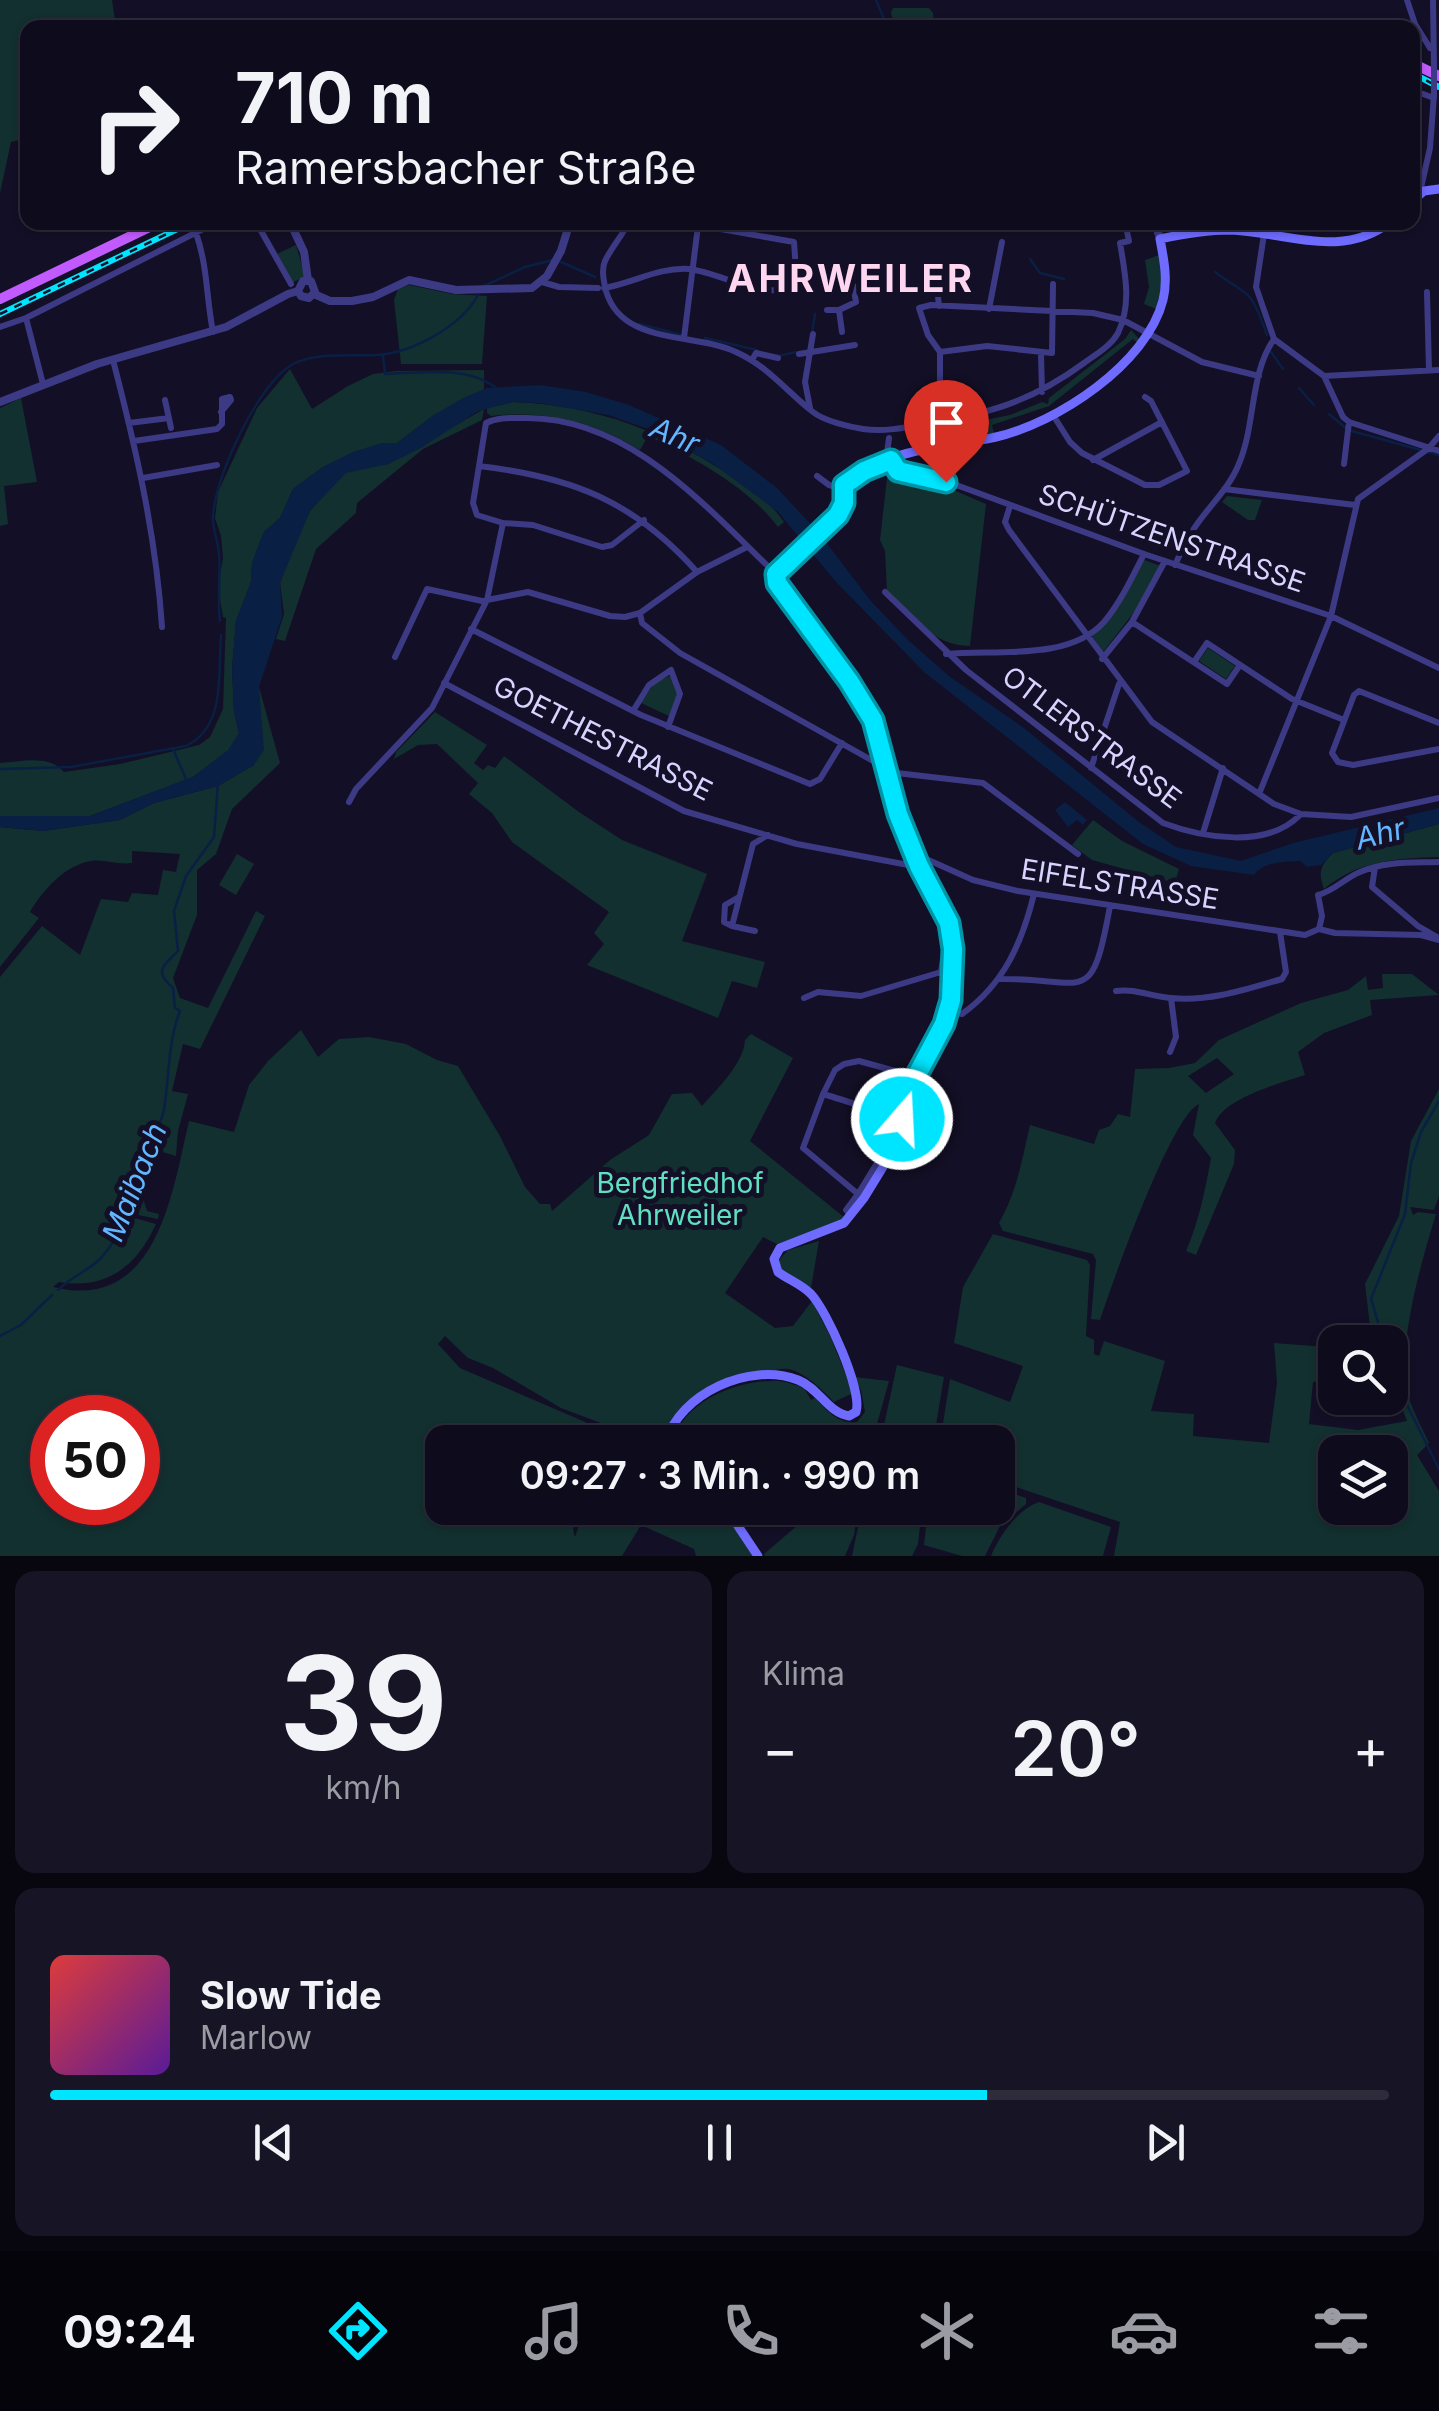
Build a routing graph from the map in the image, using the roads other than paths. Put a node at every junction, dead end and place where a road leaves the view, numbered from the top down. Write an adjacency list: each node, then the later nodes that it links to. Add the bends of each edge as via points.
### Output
1 (1432, 0): 3 (street)
2 (1420, 32): 3 (street)
3 (1431, 51): 4 (street)
4 (1436, 72): 6 (street, bridge)
5 (1420, 92): 6 (street)
6 (1434, 96): 7 (street)
7 (1420, 180)
8 (143, 230): 34 (main road)
9 (200, 230): 19 (street)
10 (260, 230): 27 (street)
11 (294, 230): 24 (street)
12 (567, 230): 25 (street)
13 (623, 230): 30 (street, via 604,262)
14 (697, 230): 23 (street)
15 (728, 230): 23 (street, via 794,242 797,285 770,290)
16 (1125, 230): 41 (street)
17 (1157, 230): 21 (street)
18 (1378, 230): 20 (main road, via 1341,243)
19 (196, 232): 40 (street); 43 (street)
20 (1264, 234): 21 (main road, via 1216,230); 47 (street, via 1256,288)
21 (1160, 239): 45 (main road, via 1164,296)
22 (1002, 242): 36 (street)
23 (692, 270): 30 (street, via 661,270); 46 (street)
24 (308, 280): 31 (street); 33 (street)
25 (542, 282): 30 (street); 33 (street, via 484,291 409,280 352,301)
26 (960, 282): 35 (street, via 935,283)
27 (290, 284)
28 (1053, 284): 39 (street)
29 (852, 285): 38 (street, via 856,302)
30 (602, 288): 46 (street, via 623,320)
31 (298, 291): 33 (street, via 306,298); 43 (street)
32 (1427, 292): 57 (street)
33 (314, 294)
34 (0, 299)
35 (939, 306): 36 (street); 51 (street, via 919,308)
36 (988, 309): 39 (street)
37 (827, 310): 38 (street)
38 (839, 310): 48 (street)
39 (1051, 310): 41 (street); 53 (street, via 1052,353)
40 (26, 318): 42 (street); 61 (street)
41 (1122, 320): 45 (street); 62 (street, via 1108,346)
42 (0, 327)
43 (213, 332): 55 (street)
44 (813, 334): 50 (street)
45 (1150, 335): 59 (street, via 1202,362); 68 (main road)
46 (684, 338): 56 (street)
47 (1274, 338): 59 (street); 60 (street)
48 (843, 340): 49 (street); 50 (street)
49 (854, 345)
50 (811, 350): 52 (street); 66 (street, via 805,382)
51 (940, 352): 53 (street, via 986,346); 70 (street)
52 (799, 354)
53 (1042, 354): 62 (street)
54 (778, 358): 56 (street, via 756,352)
55 (113, 360): 61 (street); 72 (street)
56 (752, 360): 66 (street)
57 (1429, 370): 58 (street); 60 (street)
58 (1439, 370)
59 (1258, 376): 88 (street, via 1252,424)
60 (1324, 376): 73 (street)
61 (43, 384): 65 (street)
62 (1042, 392): 70 (street)
63 (1145, 396): 71 (street)
64 (165, 400): 69 (street)
65 (0, 402)
66 (810, 409): 75 (street)
67 (221, 412): 77 (street, via 217,429)
68 (1053, 415): 80 (main road, via 1022,430); 81 (street)
69 (169, 418): 72 (street); 74 (street)
70 (940, 422): 75 (street)
71 (1162, 422): 81 (street); 81 (street, via 1188,471 1152,486)
72 (129, 423): 77 (street)
73 (1349, 427): 78 (street); 82 (street)
74 (171, 428)
75 (890, 436): 80 (street)
76 (1439, 436): 78 (street)
77 (134, 441): 86 (street)
78 (1426, 450): 79 (street); 89 (street)
79 (1439, 451)
80 (889, 460): 87 (main road); 90 (street, SCHÜTZENSTRASSE, via 898,471)
81 (1092, 460)
82 (1344, 464)
83 (218, 465): 86 (street)
84 (479, 466): 91 (street, via 567,483); 92 (street, via 473,510); 93 (street, via 486,424 502,418 551,418 614,437 670,477)
85 (817, 476): 87 (street)
86 (143, 478): 104 (street)
87 (843, 489): 98 (main road, via 844,503 833,520)
88 (1224, 490): 89 (street); 96 (street)
89 (1355, 505): 102 (street)
90 (1010, 506): 94 (street, SCHÜTZENSTRASSE); 106 (street, via 1009,530)
91 (644, 520): 92 (street, via 602,547 533,525); 97 (street)
92 (503, 523): 100 (street)
93 (746, 547): 97 (street); 98 (street)
94 (1144, 554): 95 (street, SCHÜTZENSTRASSE); 106 (street, via 1103,623)
95 (1165, 562): 96 (street, SCHÜTZENSTRASSE); 103 (street)
96 (1175, 565): 102 (street, SCHÜTZENSTRASSE)
97 (696, 572): 101 (street)
98 (776, 574): 124 (main road, via 864,704)
99 (885, 592): 108 (street, OTLERSTRASSE)
100 (487, 600): 101 (street, via 528,592 610,616); 105 (street); 109 (street, via 427,589)
101 (640, 613): 122 (street, via 642,623 680,653)
102 (1331, 616): 113 (street, SCHÜTZENSTRASSE); 117 (street)
103 (1132, 622): 110 (street); 111 (street)
104 (162, 627)
105 (471, 629): 116 (street); 118 (street)
106 (1085, 636): 107 (street, via 1062,646); 110 (street)
107 (970, 652): 108 (street); 114 (street)
108 (946, 654): 114 (street, OTLERSTRASSE)
109 (395, 657)
110 (1102, 658): 115 (street)
111 (1194, 662): 112 (street, via 1207,643); 112 (street, via 1227,684)
112 (1240, 664): 117 (street)
113 (1439, 668)
114 (966, 670): 125 (street, OTLERSTRASSE)
115 (1120, 683): 125 (street); 126 (street, via 1163,732)
116 (444, 684): 129 (street, via 428,714); 131 (street, GOETHESTRASSE, via 684,810)
117 (1296, 701): 119 (street); 127 (street)
118 (633, 711): 121 (street); 121 (street, via 649,686 671,670 680,694)
119 (1344, 720): 120 (street, via 1362,690); 123 (street, via 1332,753 1346,766)
120 (1439, 723)
121 (668, 727): 122 (street, via 810,784)
122 (842, 743): 124 (street)
123 (1439, 749)
124 (887, 768): 135 (street, via 983,783); 136 (main road)
125 (1091, 768): 132 (street, OTLERSTRASSE, via 1163,823)
126 (1223, 768): 127 (street); 132 (street)
127 (1259, 794): 130 (street)
128 (1439, 798): 130 (street, via 1363,815)
129 (349, 802)
130 (1301, 814): 132 (street, OTLERSTRASSE, via 1279,832)
131 (752, 832): 133 (street, GOETHESTRASSE); 134 (street)
132 (1203, 833)
133 (769, 835): 134 (street); 136 (street, GOETHESTRASSE)
134 (753, 844): 143 (street, via 732,926)
135 (1078, 854)
136 (918, 862): 139 (street, EIFELSTRASSE, via 924,858 996,887); 141 (main road)
137 (1439, 862): 138 (street)
138 (1375, 865): 142 (street, via 1318,894); 145 (street, via 1372,887)
139 (1034, 894): 140 (street, EIFELSTRASSE); 148 (street, via 1024,934)
140 (1110, 906): 144 (street, EIFELSTRASSE); 148 (street, via 1099,963 1084,980)
141 (949, 923): 146 (main road); 147 (street)
142 (1318, 928): 144 (street, EIFELSTRASSE, via 1308,935); 145 (street, EIFELSTRASSE)
143 (755, 931)
144 (1280, 932): 151 (street, via 1282,979 1226,995)
145 (1439, 939)
146 (952, 969): 147 (street); 152 (main road)
147 (940, 972): 150 (street, via 861,996 818,992); 152 (street)
148 (1000, 980): 152 (street, via 962,1014)
149 (1116, 991): 151 (street)
150 (804, 998)
151 (1171, 998): 154 (street, via 1176,1038)
152 (945, 1011): 157 (main road)
153 (930, 1034): 155 (street)
154 (1170, 1052)
155 (906, 1074): 156 (street, via 859,1061 844,1064); 157 (street)
156 (823, 1094): 157 (street); 158 (street, via 803,1148)
157 (898, 1118): 158 (street); 159 (main road, via 890,1154)
158 (858, 1194): 159 (street, via 846,1210)
159 (850, 1216): 160 (main road, via 780,1248 773,1266 822,1310 855,1387 856,1412 835,1412 798,1380 759,1376 718,1387 692,1402)
160 (673, 1425)
161 (740, 1525): 162 (main road)
162 (758, 1556)

